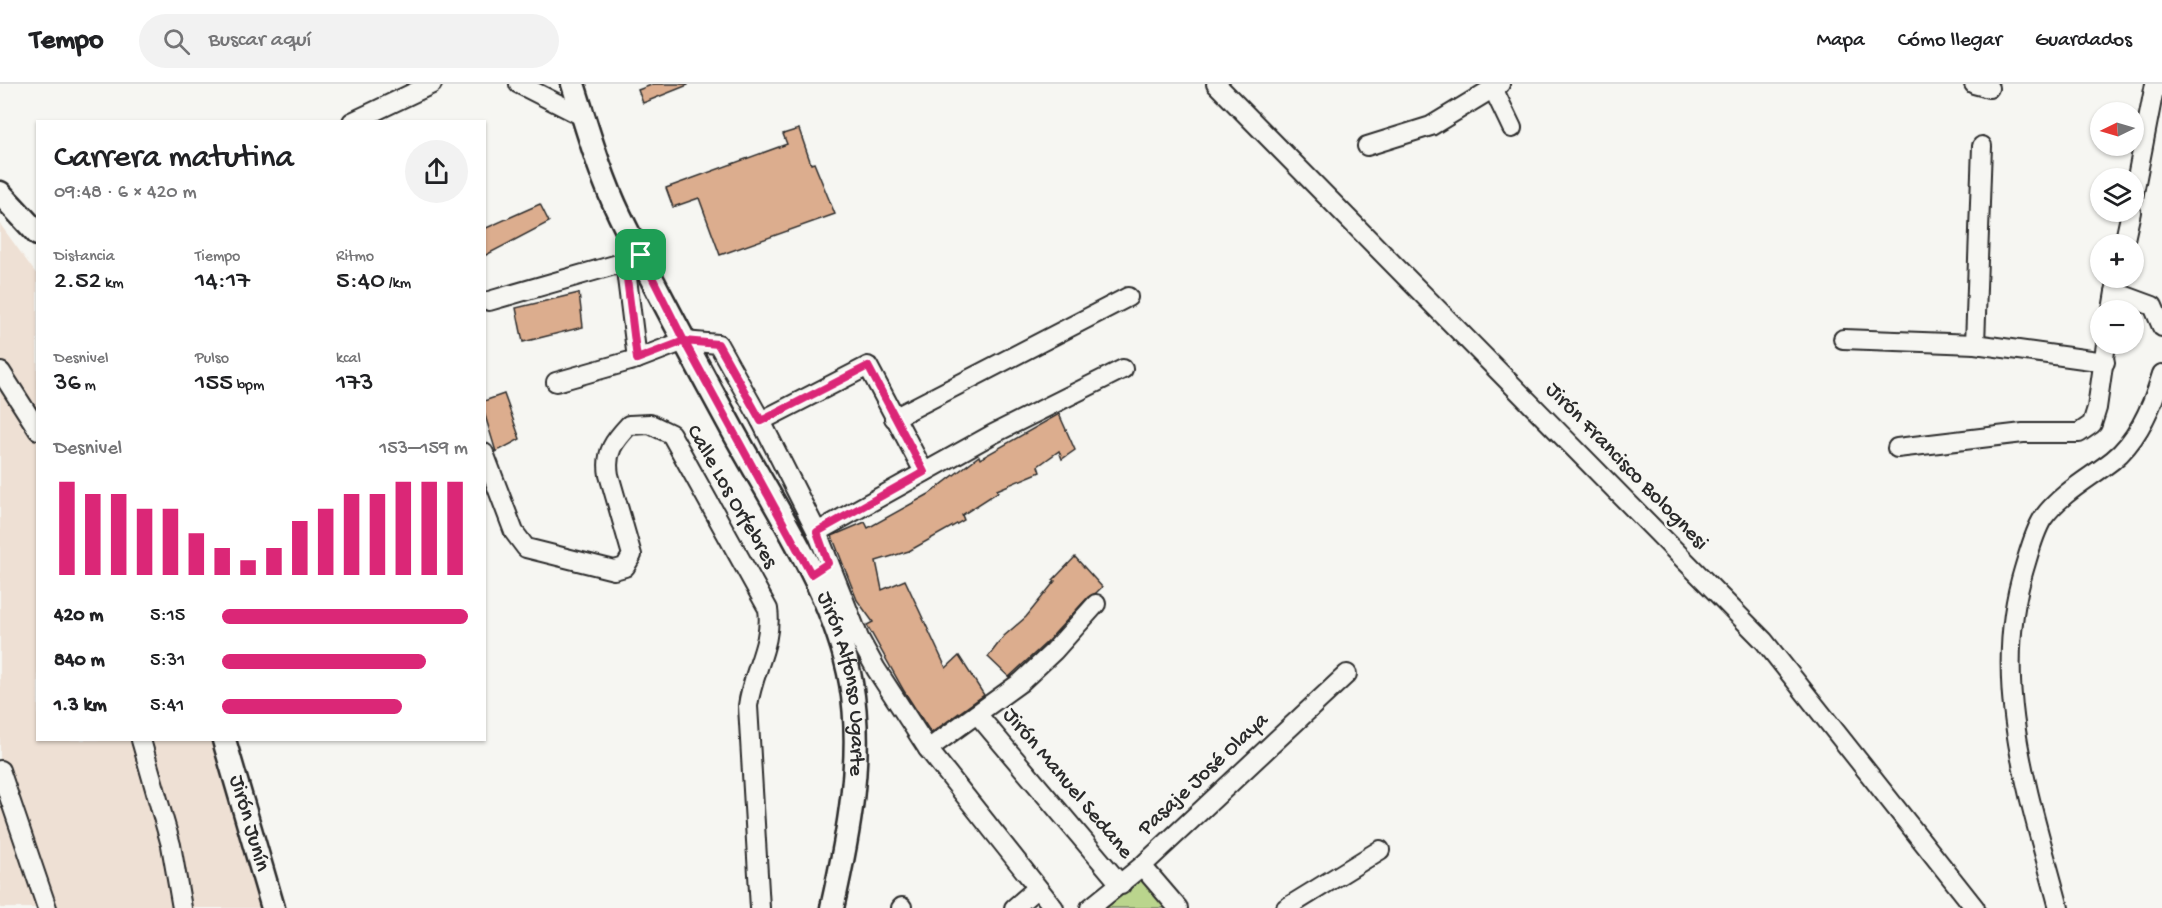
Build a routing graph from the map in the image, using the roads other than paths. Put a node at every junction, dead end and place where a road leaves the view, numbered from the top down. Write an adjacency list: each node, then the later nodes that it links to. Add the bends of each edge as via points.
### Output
1 (432, 84): 8 (street)
2 (519, 84): 7 (street)
3 (573, 84): 7 (main road, Jirón Alfonso Ugarte)
4 (1216, 84): 60 (street, Jirón Francisco Bolognesi, via 1764,641)
5 (2155, 84): 12 (street)
6 (1495, 85): 9 (street); 10 (street, via 1431,126)
7 (584, 117): 15 (main road, Jirón Alfonso Ugarte)
8 (356, 120)
9 (1512, 128)
10 (1367, 146)
11 (1982, 146): 23 (street)
12 (2139, 168)
13 (0, 194): 14 (main road)
14 (36, 232)
15 (633, 258): 18 (street); 22 (main road, Jirón Alfonso Ugarte); 26 (street)
16 (2123, 288): 19 (street)
17 (1128, 297): 31 (street)
18 (489, 301)
19 (2157, 304): 20 (street)
20 (2162, 327)
21 (1843, 339): 23 (street)
22 (684, 341): 26 (street); 32 (street, via 718,344); 38 (main road, Jirón Alfonso Ugarte)
23 (1975, 344): 24 (street)
24 (2090, 352)
25 (2106, 354): 34 (street, via 2092,424 2079,433 2023,433)
26 (637, 359): 30 (street)
27 (1123, 369): 36 (street)
28 (0, 372): 33 (street)
29 (2162, 374): 61 (street, via 2153,403 2116,458 2063,497 2043,519 2020,584 2011,625 2009,657 2015,724)
30 (556, 382)
31 (894, 418): 32 (street, via 868,366); 36 (street)
32 (761, 421): 37 (street)
33 (36, 427)
34 (1897, 448)
35 (486, 458): 53 (street, Calle Los Orfebres, via 514,532 526,548 614,570 625,567 632,555 606,461 612,443 629,425 650,424 671,434 768,609 768,641 750,688 748,706)
36 (924, 472): 37 (street)
37 (817, 532): 38 (street)
38 (820, 568): 44 (street, via 876,669); 54 (main road, Jirón Alfonso Ugarte, via 851,682 856,722 845,850)
39 (1096, 604): 41 (street, via 1021,682)
40 (1347, 674): 47 (street, Pasaje José Olaya)
41 (976, 714): 44 (street); 48 (street, Jirón Manuel Sedane)
42 (141, 741): 52 (street, via 171,845)
43 (224, 741): 50 (main road, Jirón Junín)
44 (928, 749): 49 (street)
45 (0, 770): 51 (street)
46 (1380, 850): 59 (street)
47 (1142, 866): 48 (street, Pasaje José Olaya); 58 (street)
48 (1121, 885): 57 (street, Pasaje José Olaya)
49 (1036, 889): 55 (street); 56 (street)
50 (269, 907)
51 (47, 908)
52 (182, 908)
53 (760, 908)
54 (832, 908)
55 (1014, 908)
56 (1054, 908)
57 (1090, 908)
58 (1178, 908)
59 (1286, 908)
60 (1975, 908)
61 (2059, 908)

